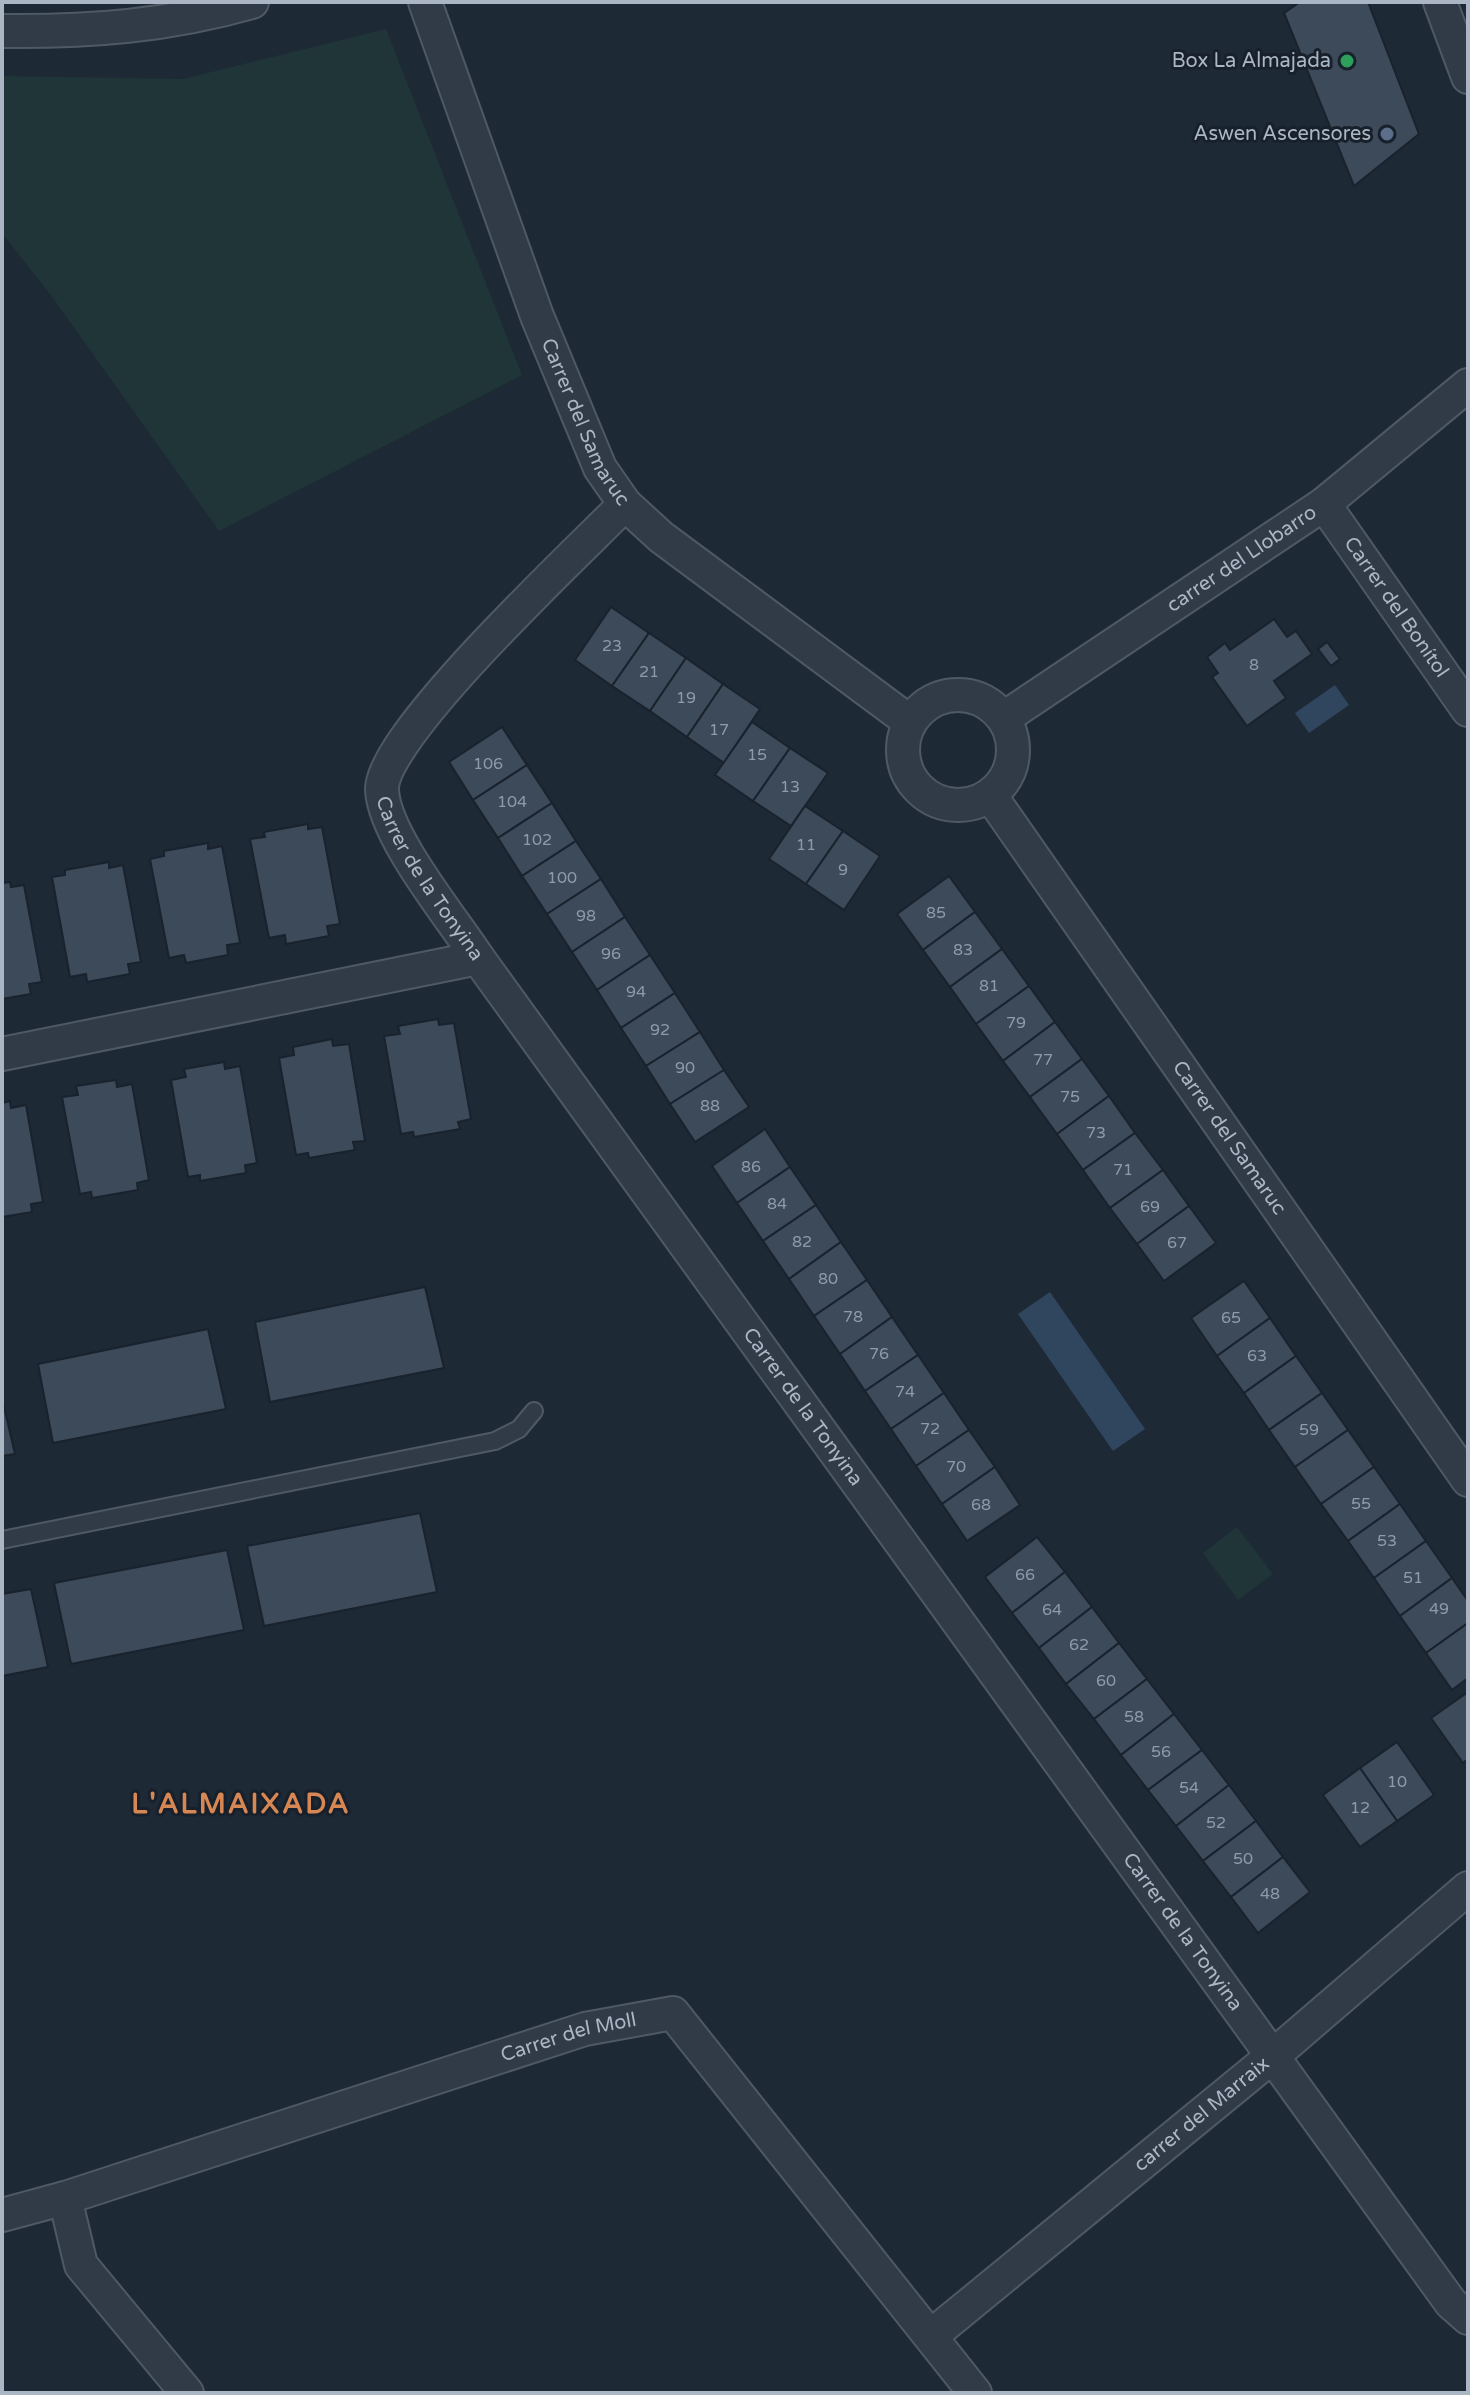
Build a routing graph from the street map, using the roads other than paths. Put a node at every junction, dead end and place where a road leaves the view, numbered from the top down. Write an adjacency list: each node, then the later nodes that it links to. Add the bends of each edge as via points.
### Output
1 (252, 2): 4 (street, via 152,25 78,32)
2 (425, 2): 7 (street, Carrer del Samaruc, via 537,316 600,468)
3 (1440, 2): 5 (street)
4 (2, 31)
5 (1468, 77)
6 (1468, 385): 8 (street, carrer del Llobarro)
7 (625, 504): 11 (street, Carrer del Samaruc, via 661,537); 13 (street, Carrer de la Tonyina, via 501,629 392,757 382,789 397,836)
8 (1324, 504): 9 (street, Carrer del Bonítol); 10 (street, carrer del Llobarro)
9 (1468, 710)
10 (1004, 718): 11 (street, via 991,705 957,694 922,707); 12 (street, via 1014,751 1011,768)
11 (910, 722): 12 (street, via 903,757 920,791 954,805)
12 (990, 795): 16 (street, Carrer del Samaruc)
13 (478, 958): 14 (street); 19 (street, Carrer de la Tonyina)
14 (2, 1054)
15 (534, 1411): 17 (lane, via 519,1429 495,1441)
16 (1468, 1480)
17 (2, 1540)
18 (1468, 1888): 19 (street, carrer del Marraix)
19 (1274, 2055): 22 (street, Carrer de la Tonyina, via 1451,2303); 23 (street, carrer del Marraix)
20 (65, 2198): 21 (street, Carrer del Moll); 23 (street, Carrer del Moll, via 585,2029 673,2013); 24 (street, via 81,2265)
21 (2, 2215)
22 (1468, 2318)
23 (931, 2336): 25 (street, Carrer del Moll)
24 (187, 2393)
25 (975, 2393)

